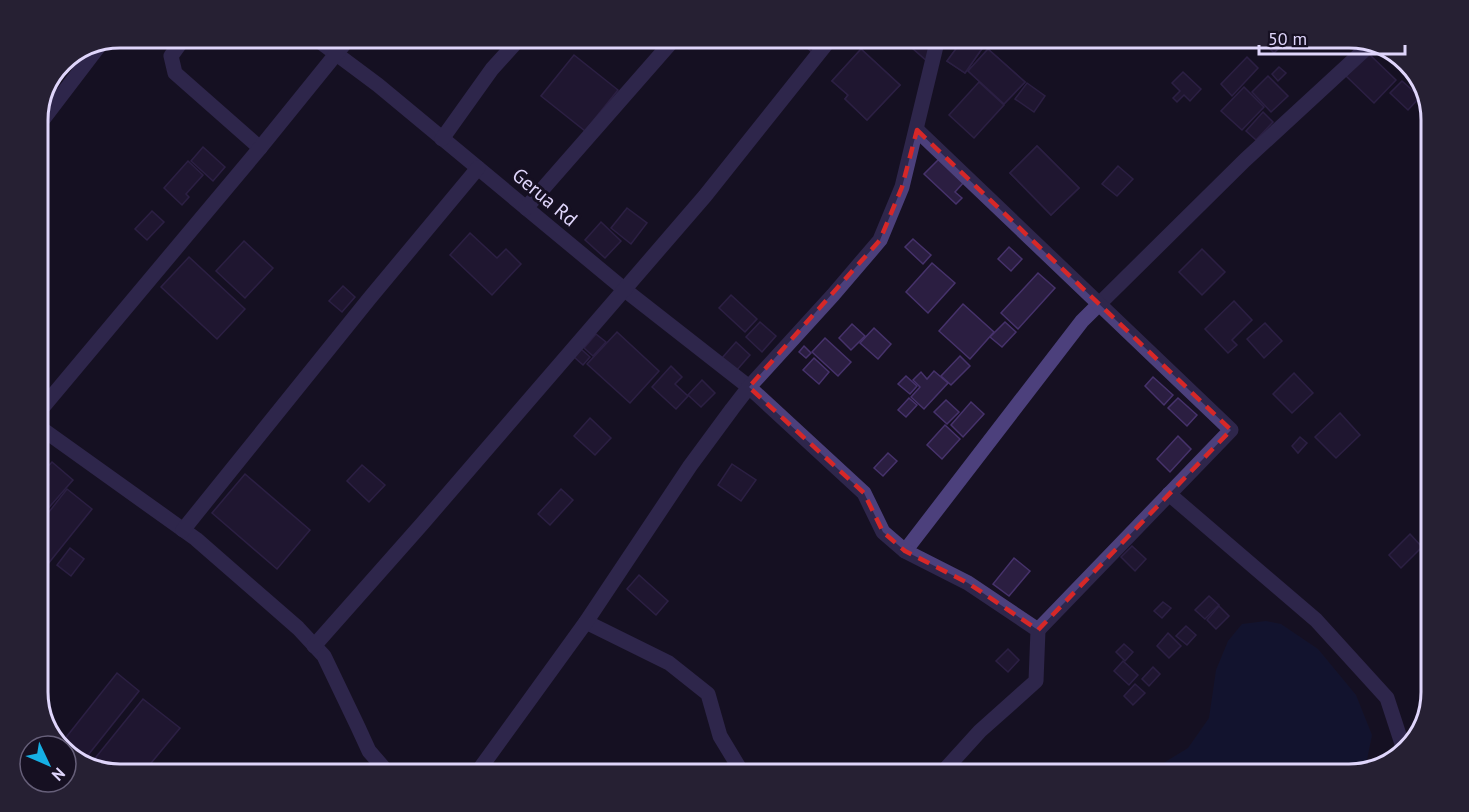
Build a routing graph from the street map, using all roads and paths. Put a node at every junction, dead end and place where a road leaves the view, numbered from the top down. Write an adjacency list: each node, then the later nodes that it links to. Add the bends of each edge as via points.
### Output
1 (177, 48): 14 (street, via 171,56 175,74)
2 (329, 48): 10 (street, Gerua Rd)
3 (342, 48): 10 (street)
4 (511, 48): 13 (street)
5 (666, 48): 16 (street)
6 (823, 48): 17 (street)
7 (936, 48): 12 (street)
8 (1365, 50): 18 (street, via 1245,160)
9 (94, 52): 11 (street)
10 (337, 54): 13 (street, Gerua Rd); 14 (street)
11 (48, 112)
12 (917, 130): 18 (street); 19 (street, via 902,188 880,240)
13 (442, 139): 15 (street, Gerua Rd)
14 (260, 148): 20 (street)
15 (478, 168): 16 (street, Gerua Rd); 23 (street)
16 (526, 208): 17 (street, Gerua Rd)
17 (625, 290): 19 (street, Gerua Rd); 27 (street)
18 (1099, 304): 22 (street, via 1231,430); 24 (street)
19 (749, 387): 24 (street, Gerua Rd, via 864,493 883,532); 25 (street, via 690,466)
20 (48, 401)
21 (48, 433): 23 (street)
22 (1169, 494): 26 (street); 28 (street, via 1316,620 1387,698)
23 (183, 530): 27 (street)
24 (905, 551): 26 (street, Gerua Rd, via 968,583)
25 (586, 622): 30 (street); 31 (street, via 669,663 708,694 720,736)
26 (1038, 630): 32 (street, via 1036,681)
27 (314, 645): 29 (street, via 324,656 369,752)
28 (1401, 742)
29 (380, 764)
30 (483, 764)
31 (737, 764)
32 (950, 764)

